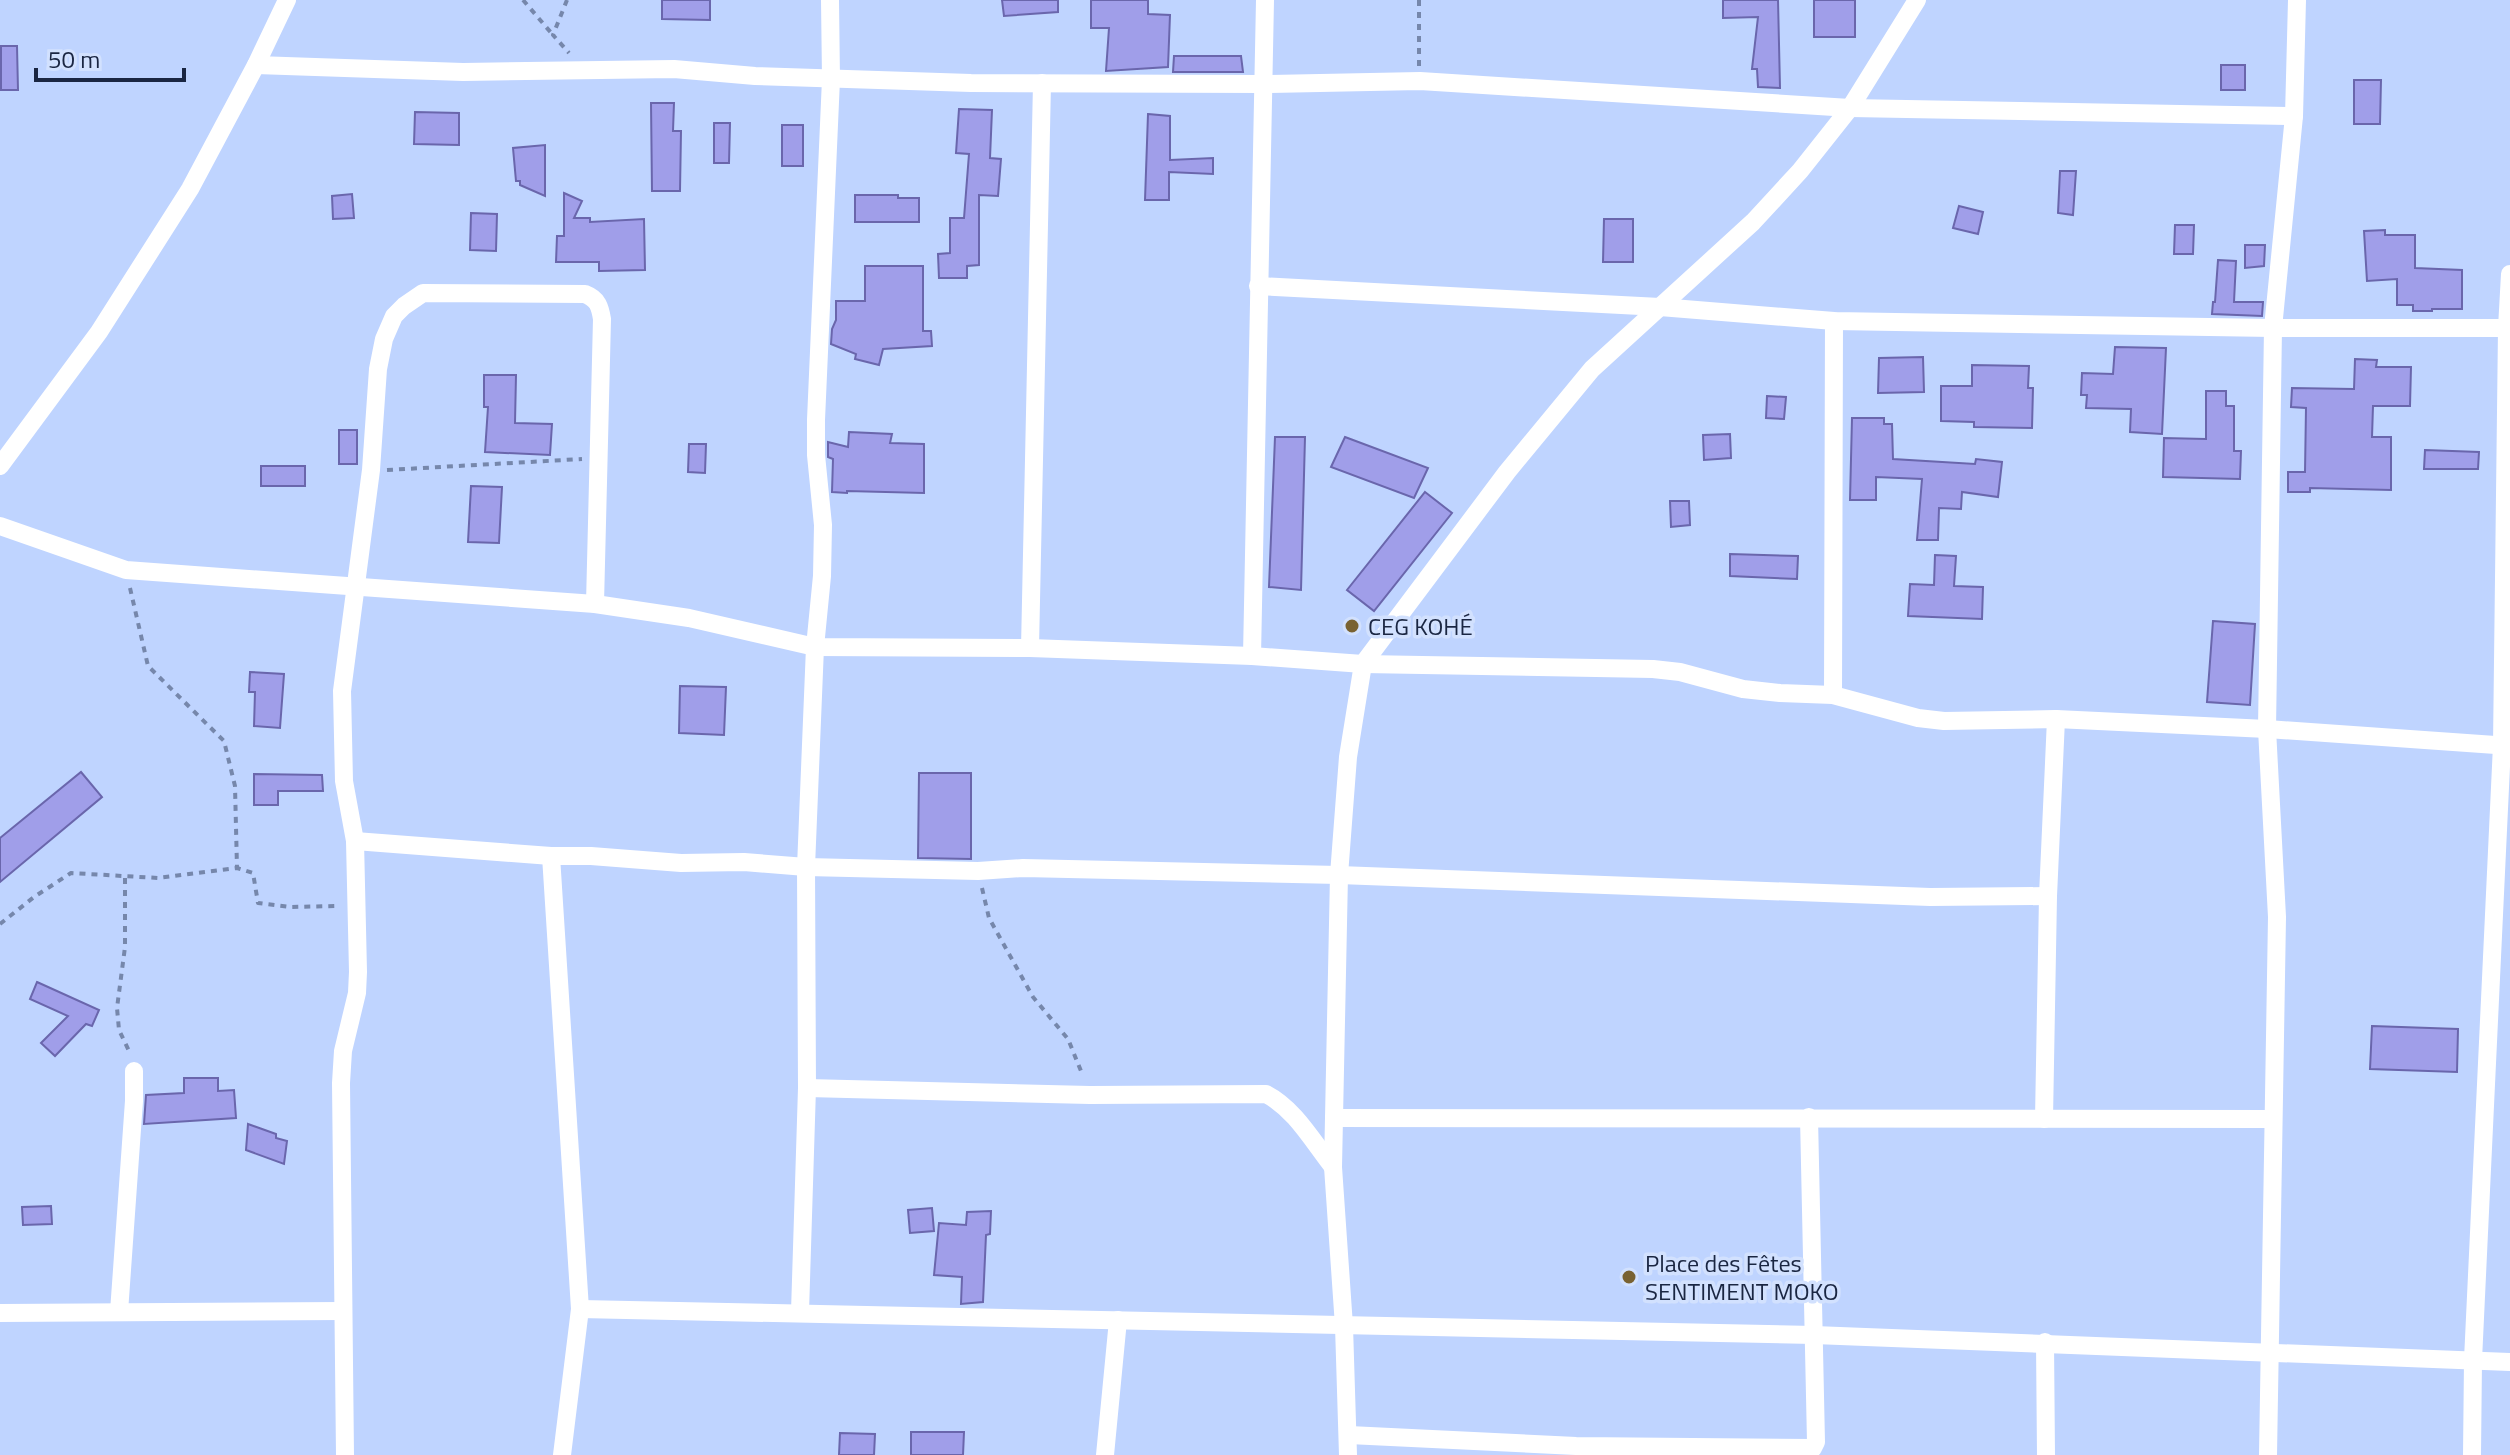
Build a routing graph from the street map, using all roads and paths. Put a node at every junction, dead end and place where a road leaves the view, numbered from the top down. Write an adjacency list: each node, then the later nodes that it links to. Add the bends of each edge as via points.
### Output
1 (287, 0): 10 (street)
2 (523, 0): 9 (path)
3 (567, 0): 9 (path)
4 (830, 0): 12 (street)
5 (1265, 0): 15 (street)
6 (1419, 0): 13 (path)
7 (1917, 0): 16 (street)
8 (2297, 0): 17 (street)
9 (553, 35): 11 (path)
10 (256, 65): 11 (street); 25 (street, via 190,189 99,332)
11 (584, 70): 12 (street, via 674,69)
12 (831, 79): 14 (street); 31 (street, via 816,420 823,538)
13 (1420, 81): 15 (street); 16 (street)
14 (1042, 83): 15 (street); 32 (street)
15 (1264, 84): 19 (street)
16 (1850, 108): 17 (street); 20 (street, via 1753,222)
17 (2294, 116): 22 (street)
18 (2510, 274): 23 (street)
19 (1258, 286): 20 (street); 33 (street)
20 (1660, 307): 21 (street); 34 (street, via 1592,369)
21 (1834, 321): 22 (street); 35 (street)
22 (2273, 328): 23 (street); 37 (street)
23 (2507, 328): 38 (street)
24 (600, 458): 26 (path); 26 (street, via 602,319 592,297 423,293 394,316 384,339); 30 (street)
25 (0, 466)
26 (371, 470): 29 (street)
27 (0, 526): 28 (street)
28 (126, 570): 29 (street); 42 (path, via 148,666 224,741 235,786)
29 (355, 588): 30 (street); 39 (street, via 342,691 344,781)
30 (595, 604): 31 (street, via 689,618)
31 (815, 647): 32 (street); 41 (street)
32 (1030, 648): 33 (street)
33 (1252, 656): 34 (street)
34 (1363, 664): 35 (street, via 1653,669 1743,689); 44 (street, via 1348,757)
35 (1833, 695): 36 (street, via 1931,719)
36 (2056, 719): 37 (street); 46 (street)
37 (2267, 729): 38 (street); 55 (street, via 2277,917)
38 (2506, 746): 67 (street)
39 (355, 841): 40 (street); 47 (street)
40 (551, 856): 41 (street); 57 (street)
41 (806, 867): 43 (street); 50 (street)
42 (237, 868): 45 (path); 47 (path, via 253,873 258,903)
43 (978, 871): 44 (street); 51 (path, via 989,918 1033,997 1068,1039)
44 (1339, 875): 46 (street, via 1930,897); 53 (street)
45 (125, 878): 48 (path, via 71,873); 49 (path, via 125,947 117,1008)
46 (2048, 896): 54 (street)
47 (355, 906): 58 (street, via 357,993 341,1083)
48 (0, 924)
49 (134, 1071): 59 (street)
50 (807, 1088): 51 (street); 60 (street)
51 (1090, 1095): 56 (street, via 1266,1094 1292,1115)
52 (1809, 1117): 53 (street); 54 (street); 64 (street)
53 (1334, 1118): 56 (street)
54 (2044, 1119): 55 (street)
55 (2273, 1119): 66 (street)
56 (1333, 1167): 63 (street)
57 (580, 1309): 60 (street); 71 (street)
58 (342, 1311): 59 (street); 70 (street)
59 (119, 1312): 61 (street)
60 (800, 1312): 62 (street)
61 (0, 1313)
62 (1118, 1320): 63 (street); 72 (street)
63 (1344, 1326): 64 (street); 69 (street)
64 (1814, 1335): 65 (street); 69 (street, via 1816,1442 1810,1449 1576,1446)
65 (2045, 1342): 66 (street); 74 (street)
66 (2271, 1351): 67 (street); 75 (street)
67 (2473, 1360): 68 (street); 76 (street)
68 (2510, 1362)
69 (1349, 1435): 73 (street)
70 (345, 1455)
71 (562, 1455)
72 (1105, 1455)
73 (1348, 1455)
74 (2046, 1455)
75 (2268, 1455)
76 (2472, 1455)

